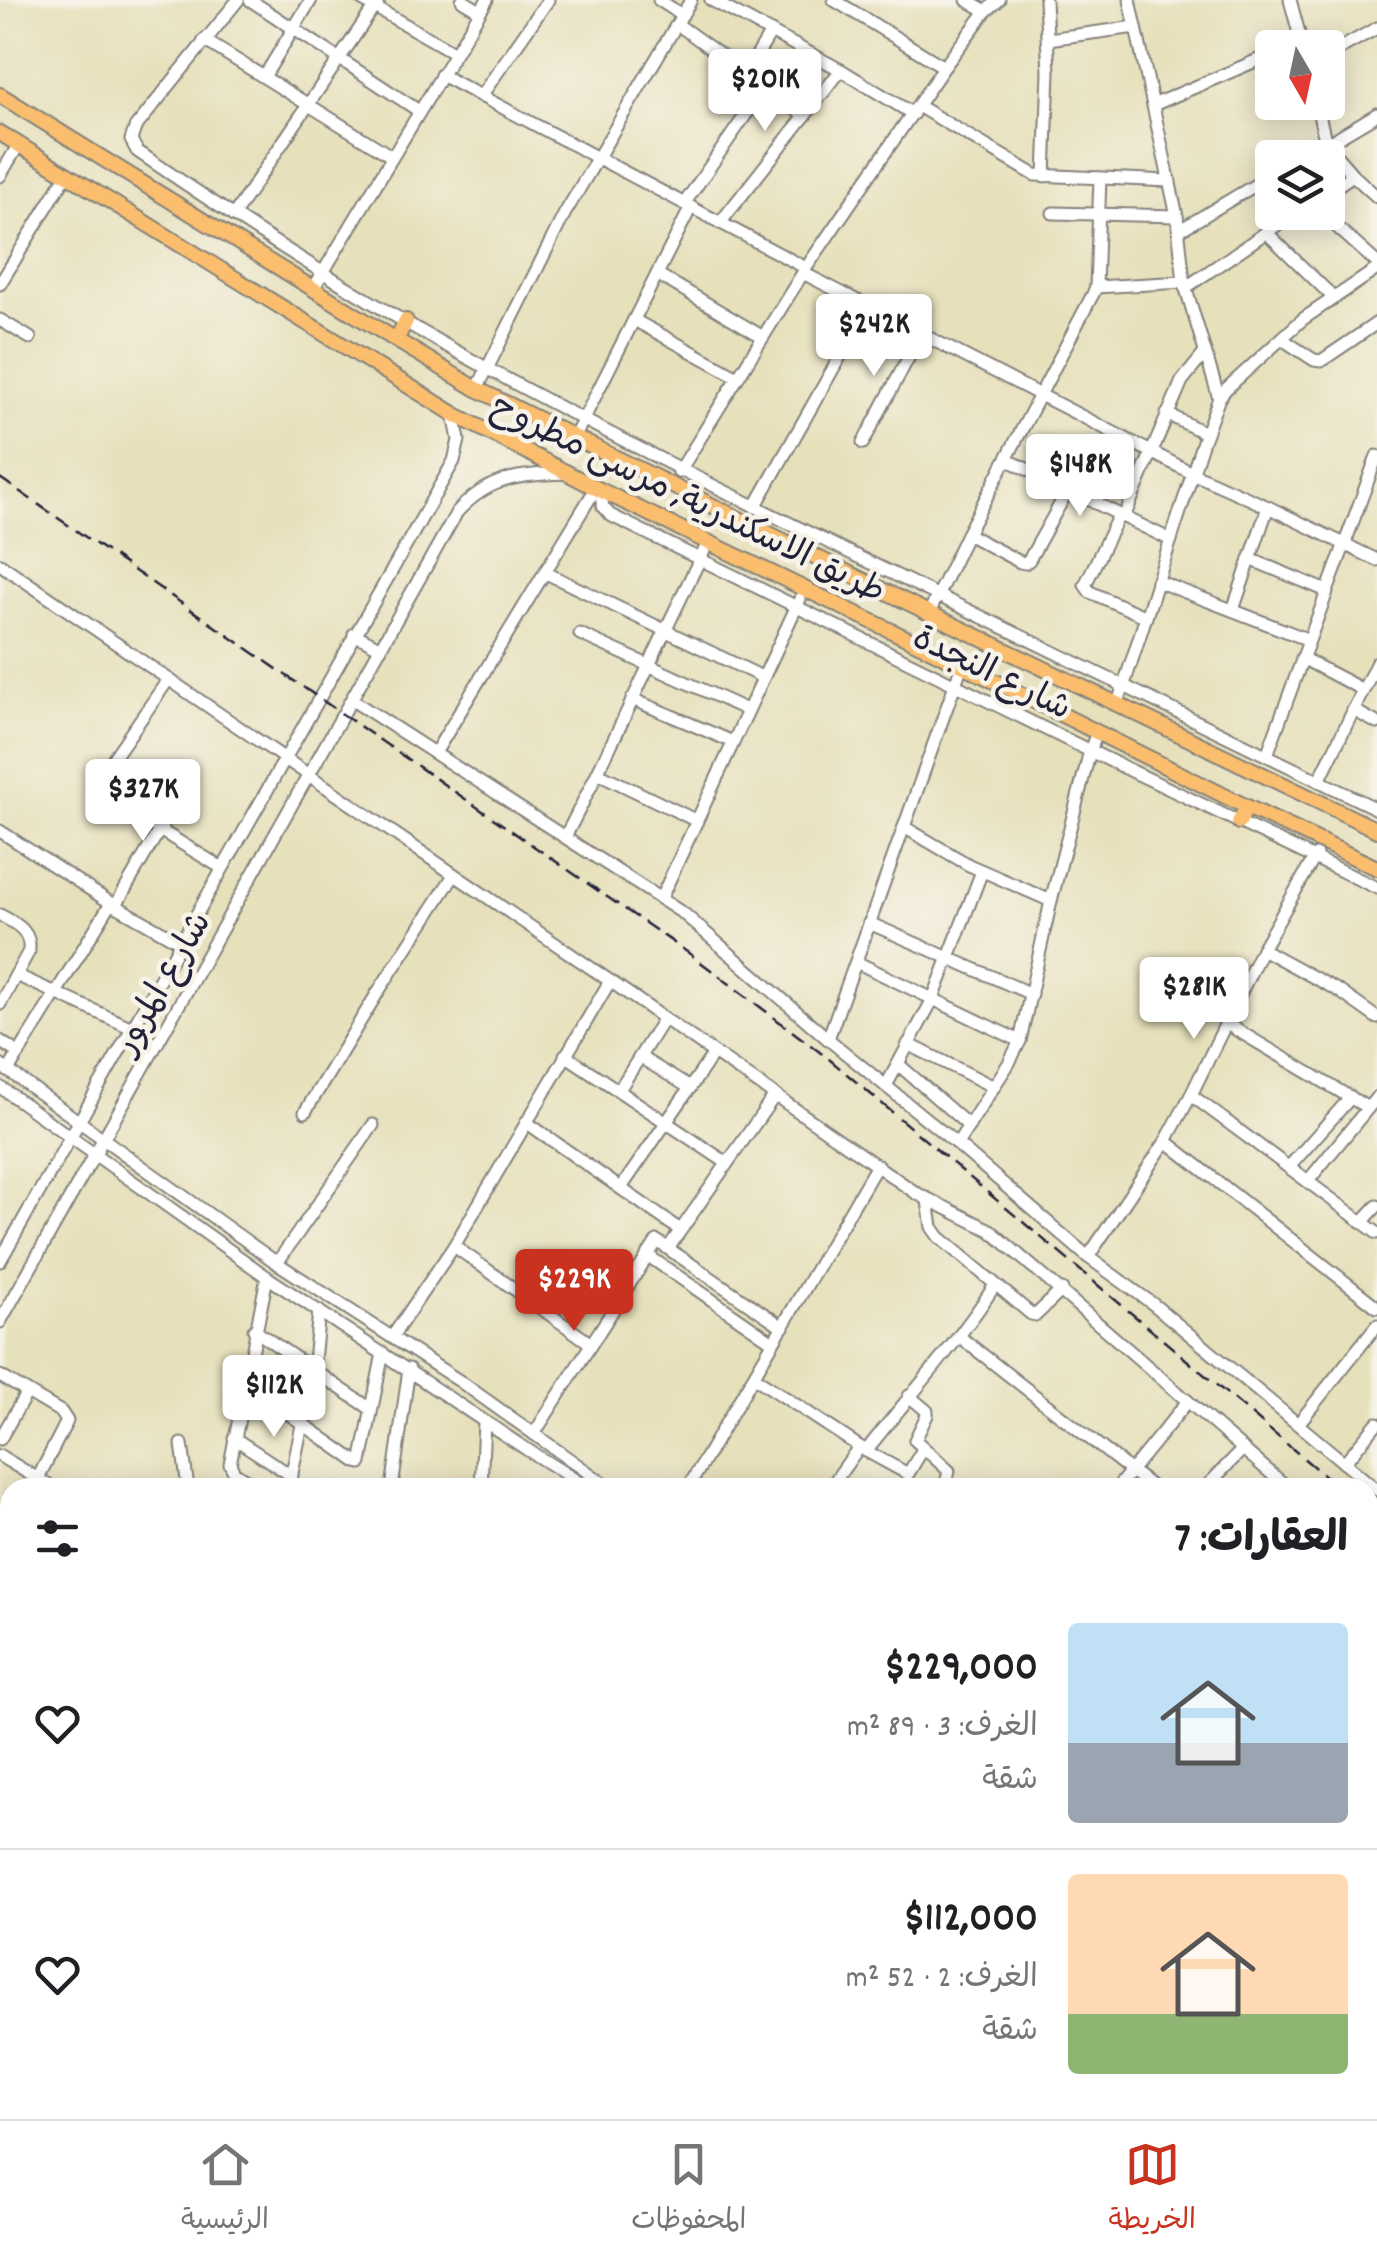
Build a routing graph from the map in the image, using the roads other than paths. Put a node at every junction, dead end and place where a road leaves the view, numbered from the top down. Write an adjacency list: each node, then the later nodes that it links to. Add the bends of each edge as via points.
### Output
1 (238, 0): 27 (street)
2 (250, 0): 22 (street)
3 (311, 0): 22 (street)
4 (362, 0): 16 (street)
5 (462, 0): 18 (street)
6 (548, 0): 39 (street)
7 (658, 0): 20 (street)
8 (691, 0): 20 (street)
9 (711, 0): 25 (street)
10 (834, 0): 17 (street)
11 (968, 0): 19 (street)
12 (999, 0): 19 (street)
13 (1045, 0): 26 (street)
14 (1130, 0): 21 (street)
15 (1290, 0): 24 (street)
16 (377, 4): 29 (street); 30 (street)
17 (854, 5): 32 (street)
18 (483, 6): 29 (street)
19 (986, 11): 32 (street)
20 (680, 20): 34 (street); 51 (street)
21 (1136, 27): 26 (street); 41 (street)
22 (294, 28): 30 (street); 36 (street)
23 (1377, 28): 28 (street)
24 (1298, 30)
25 (771, 32): 33 (street); 34 (street)
26 (1048, 39): 56 (street)
27 (204, 40): 36 (street); 66 (street, via 131,140)
28 (1345, 45)
29 (455, 52): 35 (street)
30 (340, 58): 40 (street); 42 (street)
31 (1255, 61): 41 (street)
32 (944, 68): 43 (street)
33 (841, 70): 43 (street); 45 (street)
34 (746, 74): 37 (street)
35 (441, 75): 39 (street); 42 (street)
36 (264, 77): 40 (street)
37 (765, 87): 45 (street); 63 (street)
38 (0, 95): 47 (main road, طريق الاسكندرية, مرسى مطروح)
39 (481, 96): 51 (street)
40 (309, 105): 50 (street); 66 (street)
41 (1153, 105): 59 (street)
42 (419, 110): 50 (street)
43 (915, 110): 56 (street); 74 (street)
44 (1377, 114): 48 (street)
45 (805, 116): 68 (street)
46 (0, 132): 49 (main road, طريق الاسكندرية, مرسى مطروح)
47 (70, 138): 52 (main road); 80 (main road, طريق الاسكندرية, مرسى مطروح)
48 (1333, 140)
49 (19, 144): 52 (main road, طريق الاسكندرية, مرسى مطروح); 55 (street)
50 (391, 156): 73 (street)
51 (597, 158): 63 (street); 93 (street)
52 (52, 164): 54 (main road, طريق الاسكندرية, مرسى مطروح)
53 (1345, 167): 57 (street)
54 (67, 174): 77 (street); 98 (main road, طريق الاسكندرية, مرسى مطروح)
55 (0, 176)
56 (1045, 176): 58 (street)
57 (1352, 176): 60 (street); 62 (street)
58 (1100, 178): 59 (street); 65 (street)
59 (1170, 180): 67 (street)
60 (1345, 181)
61 (1255, 186): 69 (street)
62 (1377, 198)
63 (688, 206): 68 (street); 76 (street)
64 (1053, 213): 65 (street)
65 (1100, 215): 67 (street); 79 (street)
66 (233, 216): 73 (street)
67 (1177, 216): 69 (street)
68 (720, 223): 74 (street)
69 (1180, 230): 78 (street)
70 (1269, 230): 72 (street)
71 (1337, 230): 75 (street)
72 (1266, 232): 78 (street); 81 (street)
73 (323, 270): 80 (street); 85 (street)
74 (804, 271): 82 (street); 89 (street)
75 (1376, 271): 81 (street)
76 (657, 274): 84 (street); 89 (street)
77 (0, 284)
78 (1184, 285): 79 (street); 92 (street)
79 (1096, 286): 96 (street)
80 (314, 289): 91 (main road, طريق الاسكندرية, مرسى مطروح)
81 (1333, 298): 90 (street)
82 (868, 307): 87 (street); 117 (street)
83 (0, 320): 88 (street)
84 (634, 320): 94 (street); 100 (street)
85 (406, 321): 91 (main road); 93 (street)
86 (1377, 323): 90 (street, via 1320,361)
87 (921, 334): 96 (street); 104 (street)
88 (30, 338)
89 (763, 338): 94 (street)
90 (1282, 338): 97 (street)
91 (396, 340): 95 (main road, طريق الاسكندرية, مرسى مطروح)
92 (1205, 353): 97 (street); 99 (street, via 1186,374)
93 (488, 368): 95 (street); 100 (street)
94 (738, 377): 108 (street)
95 (478, 388): 102 (main road, طريق الاسكندرية, مرسى مطروح)
96 (1041, 395): 103 (street); 107 (street)
97 (1219, 398): 101 (street)
98 (454, 414): 109 (main road, طريق الاسكندرية, مرسى مطروح); 138 (street, شارع المرور, via 457,454)
99 (1167, 414): 101 (street); 105 (street)
100 (584, 420): 102 (street); 108 (street)
101 (1206, 433): 110 (street)
102 (574, 438): 111 (main road, طريق الاسكندرية, مرسى مطروح)
103 (1124, 438): 105 (street); 115 (street)
104 (863, 443)
105 (1151, 452): 110 (street); 119 (street)
106 (1377, 456): 114 (street)
107 (1008, 460): 113 (street); 120 (street)
108 (681, 469): 111 (street); 117 (street)
109 (566, 473): 112 (main road, طريق الاسكندرية, مرسى مطروح); 141 (street, شارع المرور, via 514,476 469,500)
110 (1192, 473): 118 (street); 121 (street)
111 (671, 485): 135 (main road, طريق الاسكندرية, مرسى مطروح)
112 (598, 489): 122 (main road, طريق الاسكندرية, مرسى مطروح); 124 (street, شارع النجدة, via 610,515); 128 (street)
113 (1068, 490): 115 (street); 120 (street, via 1025,562)
114 (1362, 495): 116 (street); 123 (street)
115 (1096, 503): 119 (street)
116 (1377, 504)
117 (755, 507): 132 (street)
118 (1268, 507): 123 (street); 125 (street)
119 (1121, 516): 121 (street); 136 (street, via 1084,585)
120 (967, 534): 132 (street)
121 (1170, 540): 129 (street)
122 (708, 543): 124 (street); 130 (main road, طريق الاسكندرية, مرسى مطروح)
123 (1344, 543): 126 (street); 131 (street)
124 (700, 559): 133 (street, شارع النجدة); 137 (street)
125 (1250, 559): 131 (street); 134 (street)
126 (1377, 560)
127 (0, 564): 147 (street)
128 (546, 573): 137 (street); 160 (street)
129 (1158, 581): 134 (street); 136 (street)
130 (804, 590): 133 (street); 144 (main road, طريق الاسكندرية, مرسى مطروح)
131 (1327, 591): 140 (street)
132 (938, 595): 135 (street); 149 (street)
133 (797, 605): 146 (street); 148 (street, شارع النجدة)
134 (1233, 610): 140 (street)
135 (929, 613): 153 (main road, طريق الاسكندرية, مرسى مطروح)
136 (1146, 617): 149 (street)
137 (664, 630): 145 (street); 146 (street)
138 (354, 634): 141 (street); 162 (street, شارع المرور)
139 (580, 634): 145 (street)
140 (1309, 640): 142 (street)
141 (381, 648): 152 (street, شارع المرور)
142 (1302, 658): 150 (street); 161 (street)
143 (1377, 662): 150 (street)
144 (962, 665): 148 (street); 157 (main road, طريق الاسكندرية, مرسى مطروح)
145 (647, 666): 151 (street); 154 (street)
146 (762, 677): 154 (street)
147 (168, 680): 162 (street); 176 (street, via 94,786)
148 (956, 683): 159 (street, شارع النجدة); 175 (street)
149 (1123, 685): 153 (street); 161 (street)
150 (1363, 690): 155 (street)
151 (632, 699): 158 (street); 163 (street)
152 (352, 700): 160 (street); 164 (street, شارع المرور)
153 (1118, 703): 171 (main road, طريق الاسكندرية, مرسى مطروح)
154 (747, 710): 158 (street)
155 (1352, 710): 156 (street); 167 (street)
156 (1377, 723)
157 (1097, 732): 159 (street); 166 (main road, طريق الاسكندرية, مرسى مطروح)
158 (733, 742): 173 (street)
159 (1090, 750): 169 (street, شارع النجدة); 188 (street)
160 (435, 753): 179 (street)
161 (1267, 755): 167 (street)
162 (284, 759): 164 (street); 182 (street, شارع المرور)
163 (598, 773): 173 (street); 179 (street)
164 (310, 776): 185 (street); 233 (street, شارع المرور)
165 (190, 777): 176 (street)
166 (1190, 778): 169 (main road); 170 (main road, طريق الاسكندرية, مرسى مطروح)
167 (1319, 780): 168 (street)
168 (1338, 790): 171 (main road); 172 (street)
169 (1182, 794): 174 (street, شارع النجدة)
170 (1247, 806): 174 (main road); 180 (main road, طريق الاسكندرية, مرسى مطروح)
171 (1330, 807): 177 (main road, طريق الاسكندرية, مرسى مطروح)
172 (1377, 809)
173 (697, 821): 187 (street)
174 (1239, 822): 181 (street, شارع النجدة)
175 (904, 826): 184 (street); 191 (street)
176 (159, 830): 182 (street); 189 (street)
177 (1377, 830)
178 (0, 831): 189 (street)
179 (565, 837): 187 (street)
180 (1324, 843): 181 (street); 183 (main road, طريق الاسكندرية, مرسى مطروح)
181 (1315, 858): 186 (street, شارع النجدة); 193 (street)
182 (222, 868): 192 (street, شارع المرور)
183 (1377, 868)
184 (982, 871): 188 (street); 194 (street)
185 (454, 875): 197 (street); 226 (street)
186 (1377, 888)
187 (660, 898): 206 (street)
188 (1051, 902): 199 (street)
189 (114, 904): 192 (street); 198 (street)
190 (0, 915): 196 (street, via 29,938)
191 (870, 923): 194 (street); 195 (street)
192 (180, 942): 205 (street, شارع المرور)
193 (1262, 948): 203 (street); 204 (street)
194 (950, 958): 199 (street); 200 (street)
195 (856, 962): 200 (street); 206 (street)
196 (16, 975): 198 (street); 201 (street)
197 (610, 980): 202 (street); 212 (street)
198 (57, 992): 205 (street); 211 (street)
199 (1030, 994): 208 (street)
200 (933, 999): 208 (street); 209 (street)
201 (0, 1004)
202 (664, 1018): 210 (street); 213 (street)
203 (1377, 1018)
204 (1226, 1023): 222 (street); 223 (street)
205 (132, 1028): 227 (street, شارع المرور)
206 (828, 1039): 216 (street)
207 (0, 1041): 211 (street)
208 (1020, 1042): 217 (street)
209 (908, 1044): 214 (street); 217 (street)
210 (714, 1053): 218 (street); 221 (street)
211 (19, 1054): 215 (street)
212 (566, 1055): 220 (street); 228 (street)
213 (640, 1057): 218 (street); 220 (street)
214 (898, 1064): 216 (street); 231 (street)
215 (4, 1068): 227 (street)
216 (886, 1086): 235 (street)
217 (994, 1087): 231 (street)
218 (690, 1088): 229 (street)
219 (4, 1090): 225 (street); 232 (street)
220 (619, 1090): 229 (street)
221 (775, 1095): 237 (street); 238 (street)
222 (1192, 1095): 234 (street); 239 (street)
223 (1352, 1097): 224 (street); 239 (street)
224 (1373, 1102): 240 (street)
225 (0, 1105)
226 (306, 1112)
227 (80, 1121): 232 (street, شارع المرور); 233 (street)
228 (526, 1122): 241 (street); 247 (street)
229 (666, 1122): 237 (street); 241 (street)
230 (373, 1125): 252 (street)
231 (969, 1126): 235 (street)
232 (71, 1137): 236 (street); 251 (street, شارع المرور)
233 (104, 1139): 236 (street, شارع المرور); 252 (street)
234 (1166, 1142): 250 (street); 256 (street)
235 (956, 1144): 250 (street)
236 (95, 1156): 253 (street); 258 (street, شارع المرور)
237 (727, 1163): 245 (street)
238 (877, 1166): 242 (street); 260 (street)
239 (1288, 1166): 240 (street)
240 (1308, 1182): 244 (street)
241 (622, 1188): 245 (street)
242 (928, 1201): 254 (street, via 935,1232); 255 (street, via 990,1230)
243 (1377, 1206): 244 (street)
244 (1362, 1222): 246 (street)
245 (680, 1230): 248 (street)
246 (1377, 1233)
247 (454, 1246): 262 (street); 265 (street)
248 (669, 1247): 249 (street, via 657,1241); 260 (street)
249 (647, 1255): 264 (street); 265 (street)
250 (1088, 1257): 278 (street)
251 (0, 1261)
252 (277, 1263): 262 (street)
253 (266, 1276): 257 (street); 261 (street)
254 (994, 1285): 255 (street, via 1036,1316); 263 (street)
255 (1062, 1290): 274 (street)
256 (1375, 1301)
257 (320, 1311): 266 (street); 268 (street)
258 (0, 1322)
259 (1377, 1325): 278 (street)
260 (783, 1327): 264 (street)
261 (254, 1330): 268 (street); 271 (street)
262 (392, 1337): 280 (street)
263 (960, 1337): 273 (street); 289 (street)
264 (773, 1342): 270 (street)
265 (591, 1344): 280 (street)
266 (383, 1352): 267 (street); 275 (street)
267 (409, 1369): 276 (street); 297 (street)
268 (313, 1370): 275 (street); 277 (street)
269 (0, 1376): 272 (street)
270 (754, 1376): 285 (street); 301 (street)
271 (245, 1383): 277 (street); 281 (street)
272 (27, 1392): 282 (street); 292 (street, via 68,1421)
273 (909, 1396): 285 (street); 286 (street, via 927,1411 915,1438)
274 (1188, 1402): 284 (street); 289 (street)
275 (371, 1409): 277 (street, via 361,1463)
276 (484, 1420): 298 (street); 299 (street)
277 (303, 1423): 296 (street)
278 (1298, 1424): 288 (street)
279 (1377, 1424): 288 (street)
280 (534, 1434): 300 (street)
281 (234, 1438): 294 (street, via 230,1468); 295 (street)
282 (0, 1439)
283 (182, 1444): 293 (street)
284 (1243, 1448): 290 (street); 306 (street)
285 (863, 1449): 286 (street, via 908,1474); 302 (street)
286 (924, 1450): 303 (street, via 949,1471)
287 (0, 1456): 291 (street)
288 (1344, 1463): 307 (street)
289 (1132, 1470): 304 (street); 305 (street)
290 (1276, 1477)
291 (29, 1478)
292 (39, 1478)
293 (187, 1478)
294 (244, 1478)
295 (285, 1478)
296 (291, 1478)
297 (393, 1478)
298 (481, 1478)
299 (573, 1478)
300 (596, 1478)
301 (694, 1478)
302 (838, 1478)
303 (947, 1478)
304 (1125, 1478)
305 (1141, 1478)
306 (1214, 1478)
307 (1362, 1478)

